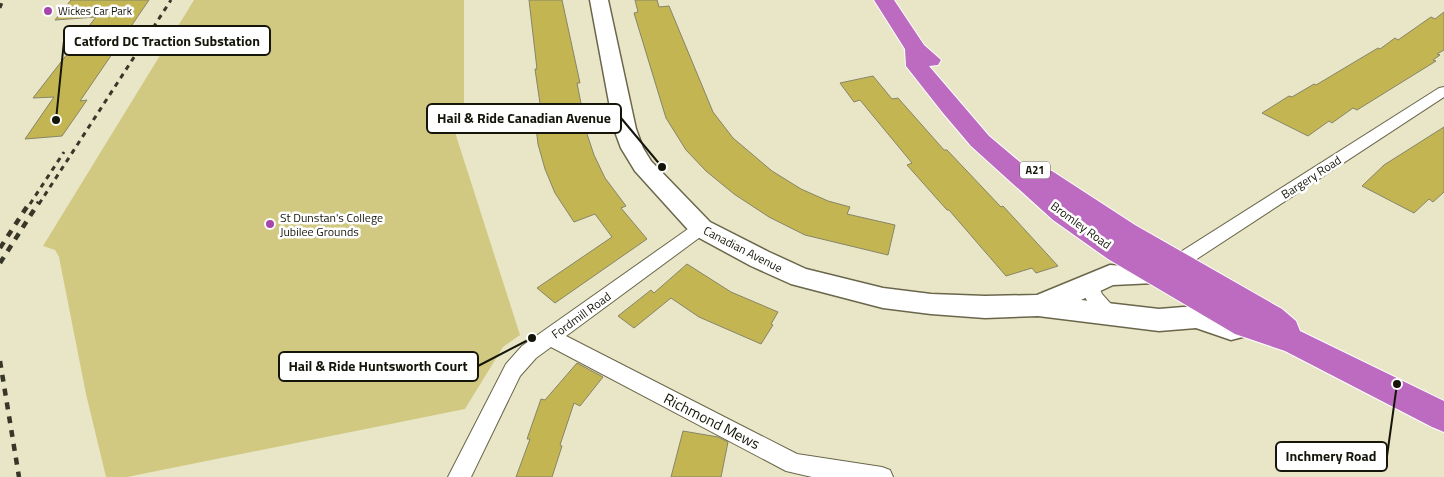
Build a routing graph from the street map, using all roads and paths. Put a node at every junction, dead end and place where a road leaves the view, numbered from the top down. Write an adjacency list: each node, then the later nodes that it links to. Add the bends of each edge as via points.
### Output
1 (599, 0): 5 (street, Canadian Avenue, via 625,129 632,148 643,166)
2 (884, 0): 3 (highway, Bromley Road / A21)
3 (916, 50): 6 (highway, Bromley Road / A21, via 935,64 991,130 1016,154 1047,180 1125,232); 7 (highway, Bromley Road / A21, via 917,66 980,141 1062,213)
4 (1444, 91): 6 (street, Bargery Road)
5 (701, 228): 8 (street, Canadian Avenue, via 800,277 883,298 931,304); 11 (street, Fordmill Road)
6 (1166, 268): 7 (highway, Bromley Road / A21); 10 (highway, Bromley Road / A21); 12 (highway, Bromley Road / A21, via 1271,317)
7 (1106, 271): 8 (street, Canadian Avenue); 9 (street, via 1095,299)
8 (1038, 305): 9 (street, Canadian Avenue)
9 (1110, 314): 10 (street, Canadian Avenue, via 1159,320 1196,317 1231,329)
10 (1246, 325): 12 (highway, Bromley Road / A21)
11 (550, 337): 14 (street, Fordmill Road, via 529,352 513,370); 15 (street, Richmond Mews, via 794,464)
12 (1296, 342): 13 (highway, Bromley Road / A21)
13 (1444, 418)
14 (459, 477)
15 (882, 477)

